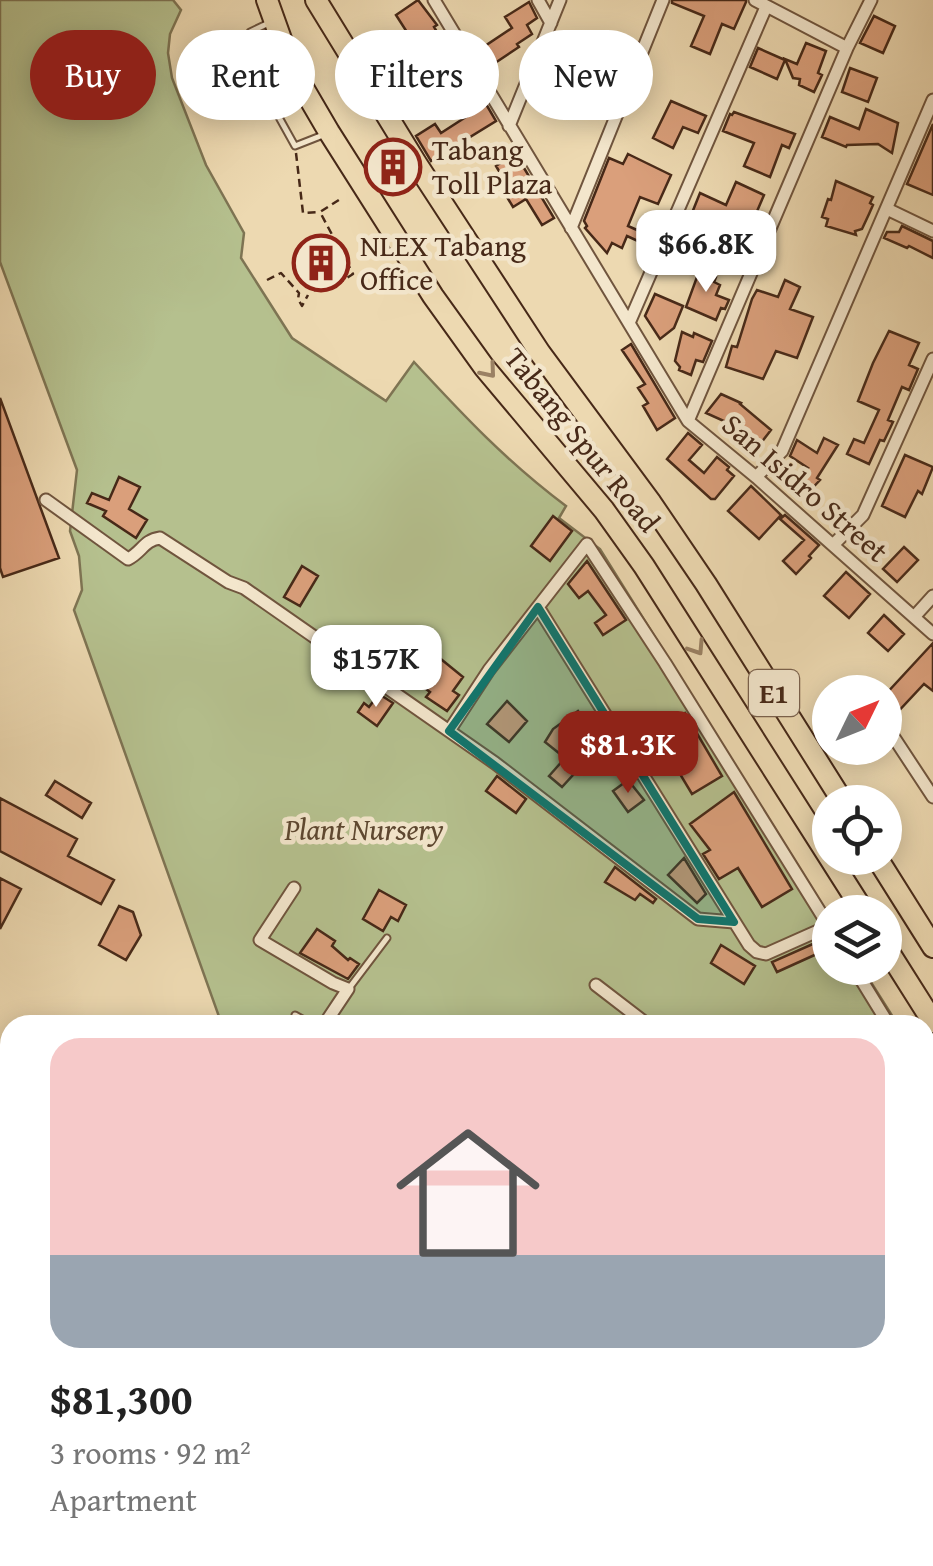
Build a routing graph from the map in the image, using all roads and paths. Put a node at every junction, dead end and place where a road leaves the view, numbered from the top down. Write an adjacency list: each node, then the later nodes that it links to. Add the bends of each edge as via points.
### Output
1 (267, 0): 9 (highway, Tabang Spur Road / E1)
2 (316, 0): 37 (highway, Tabang Spur Road / E1, via 540,353 652,503)
3 (434, 0): 14 (street, San Isidro Street)
4 (538, 0): 10 (street)
5 (560, 0): 10 (street)
6 (663, 0): 20 (street)
7 (871, 0): 11 (street)
8 (761, 3): 11 (street); 25 (street)
9 (274, 21): 15 (highway, Tabang Spur Road / E1); 16 (lane, via 250,32 241,49)
10 (551, 23): 14 (street)
11 (847, 48): 27 (street)
12 (933, 100): 13 (street)
13 (929, 121): 18 (street)
14 (509, 126): 20 (street, San Isidro Street)
15 (328, 132): 16 (lane); 41 (highway, Tabang Spur Road / E1, one-way to 41, via 460,335 644,566)
16 (295, 146): 19 (path, via 303,213)
17 (342, 198): 19 (path)
18 (887, 208): 21 (street); 28 (street, via 782,452)
19 (320, 212): 22 (path, via 354,274 342,281)
20 (570, 228): 25 (street, San Isidro Street)
21 (933, 230)
22 (338, 276)
23 (266, 280): 24 (path, via 281,273 302,306)
24 (308, 295)
25 (630, 323): 27 (street, San Isidro Street)
26 (933, 359): 30 (street, via 863,515)
27 (688, 421): 28 (street, San Isidro Street)
28 (756, 477): 30 (street, San Isidro Street)
29 (46, 500): 35 (street, via 128,559 152,539 175,546)
30 (834, 546): 33 (street, San Isidro Street)
31 (933, 596): 33 (street)
32 (538, 607): 35 (street); 42 (street, via 586,544); 43 (street)
33 (914, 617): 34 (street, San Isidro Street)
34 (933, 634)
35 (449, 731): 43 (street, via 698,919)
36 (902, 750): 38 (street)
37 (831, 785)
38 (933, 797)
39 (888, 875): 46 (highway)
40 (294, 888): 50 (street, via 260,940)
41 (853, 895)
42 (812, 898)
43 (734, 922): 44 (street, via 748,946 766,954)
44 (812, 935)
45 (388, 938): 50 (lane)
46 (933, 948)
47 (902, 973): 54 (highway)
48 (596, 985): 52 (street)
49 (864, 985): 53 (street)
50 (348, 989): 51 (street)
51 (331, 1015)
52 (635, 1015)
53 (883, 1015)
54 (929, 1015)

